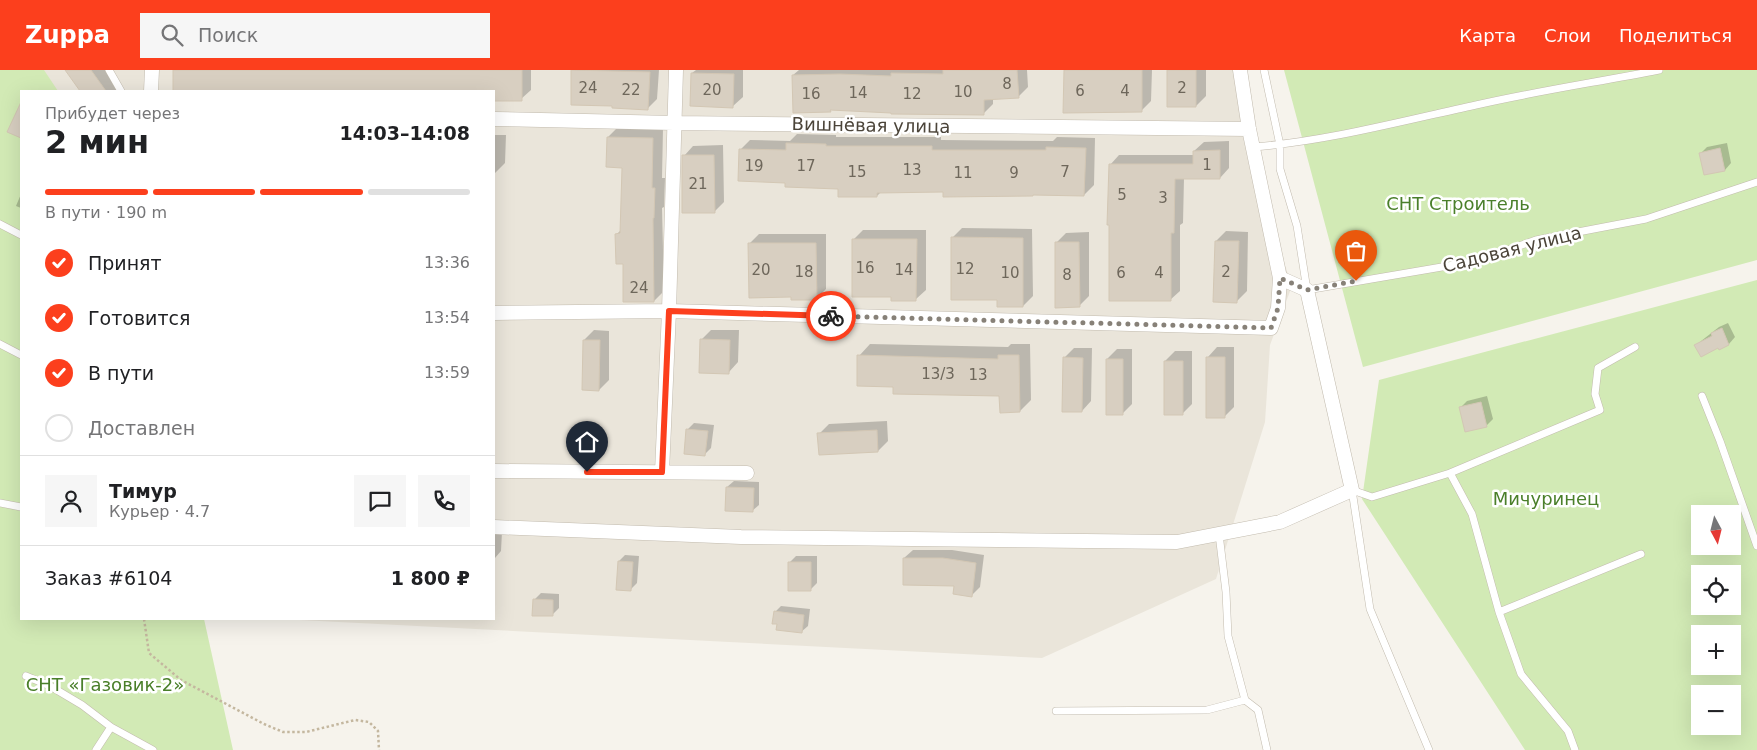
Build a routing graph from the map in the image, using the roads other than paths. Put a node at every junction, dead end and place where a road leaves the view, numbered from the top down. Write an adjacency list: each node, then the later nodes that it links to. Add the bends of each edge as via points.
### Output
1 (109, 70): 7 (lane)
2 (152, 70): 8 (street)
3 (676, 70): 10 (street)
4 (1240, 70): 11 (street)
5 (1264, 70): 12 (lane)
6 (1659, 70): 12 (lane)
7 (121, 90)
8 (151, 90)
9 (495, 120): 10 (street, Вишнёвая улица)
10 (674, 123): 11 (street, Вишнёвая улица); 19 (street)
11 (1249, 130): 13 (street)
12 (1280, 144): 13 (lane); 18 (lane, via 1280,169 1297,226)
13 (1253, 147): 17 (street)
14 (1757, 182): 18 (lane, Садовая улица, via 1646,219 1536,240 1477,261)
15 (0, 224): 16 (lane)
16 (20, 234)
17 (1280, 278): 18 (street); 19 (street, via 1278,308 1271,328)
18 (1307, 290): 29 (street)
19 (669, 311): 20 (street); 26 (street)
20 (495, 313)
21 (0, 344): 23 (lane)
22 (1635, 347): 28 (lane, via 1598,368 1595,394 1600,410)
23 (20, 354)
24 (1702, 396): 34 (lane)
25 (495, 471): 26 (street)
26 (662, 472): 27 (street)
27 (747, 473)
28 (1450, 473): 29 (lane, via 1372,497); 36 (lane, via 1472,514)
29 (1352, 490): 33 (street, via 1280,522); 44 (lane, via 1370,609)
30 (0, 503): 31 (lane)
31 (20, 507)
32 (495, 527): 33 (street, via 742,538 1177,542)
33 (1219, 534): 38 (lane, via 1228,636)
34 (1757, 546)
35 (1642, 554): 36 (lane)
36 (1499, 612): 45 (lane, via 1521,674 1568,731)
37 (26, 676): 40 (lane, via 82,704)
38 (1244, 700): 39 (lane, via 1207,710); 43 (lane, via 1258,710)
39 (1056, 711)
40 (111, 727): 41 (lane); 42 (lane)
41 (96, 750)
42 (153, 750)
43 (1267, 750)
44 (1429, 750)
45 (1575, 750)

